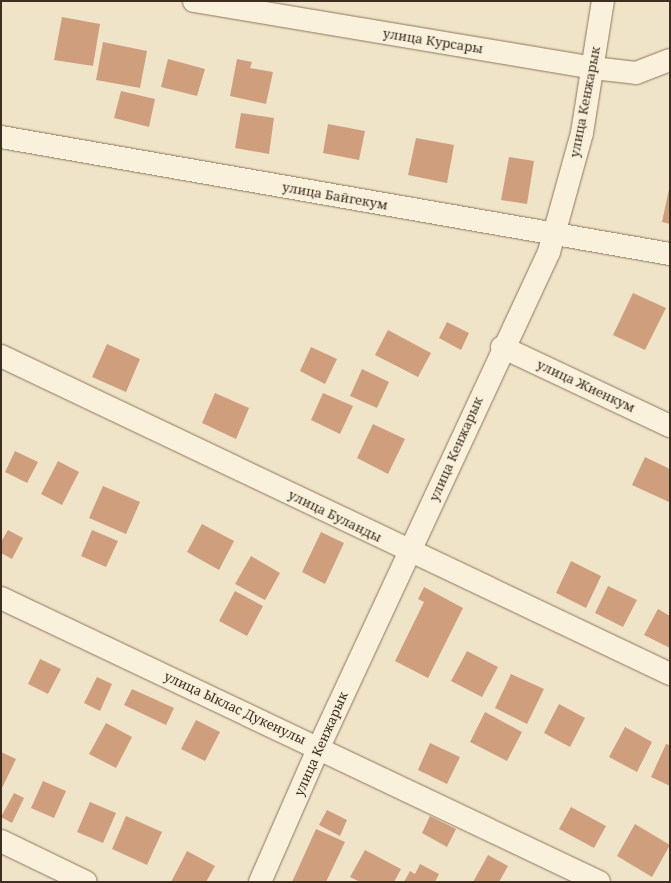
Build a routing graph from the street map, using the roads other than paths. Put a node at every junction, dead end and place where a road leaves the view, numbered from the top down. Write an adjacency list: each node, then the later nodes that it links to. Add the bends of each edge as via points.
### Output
1 (194, 1): 4 (street, улица Курсары)
2 (603, 1): 4 (street, улица Кенжарык)
3 (670, 60): 4 (street, улица Курсары, via 636,73)
4 (593, 68): 6 (street, улица Кенжарык, via 582,133)
5 (1, 137): 6 (street, улица Байгекум)
6 (553, 235): 7 (street, улица Байгекум); 8 (street, улица Кенжарык)
7 (670, 254)
8 (502, 347): 10 (street, улица Жиенкум); 11 (street, улица Кенжарык)
9 (1, 356): 11 (street, улица Буланды)
10 (670, 426)
11 (410, 552): 13 (street, улица Буланды); 14 (street, улица Кенжарык)
12 (1, 598): 14 (street, улица Ыклас Дукенулы)
13 (670, 674)
14 (318, 747): 17 (street, улица Кенжарык); 18 (street, улица Ыклас Дукенулы)
15 (1, 841): 16 (street)
16 (86, 882)
17 (260, 882)
18 (599, 882)

